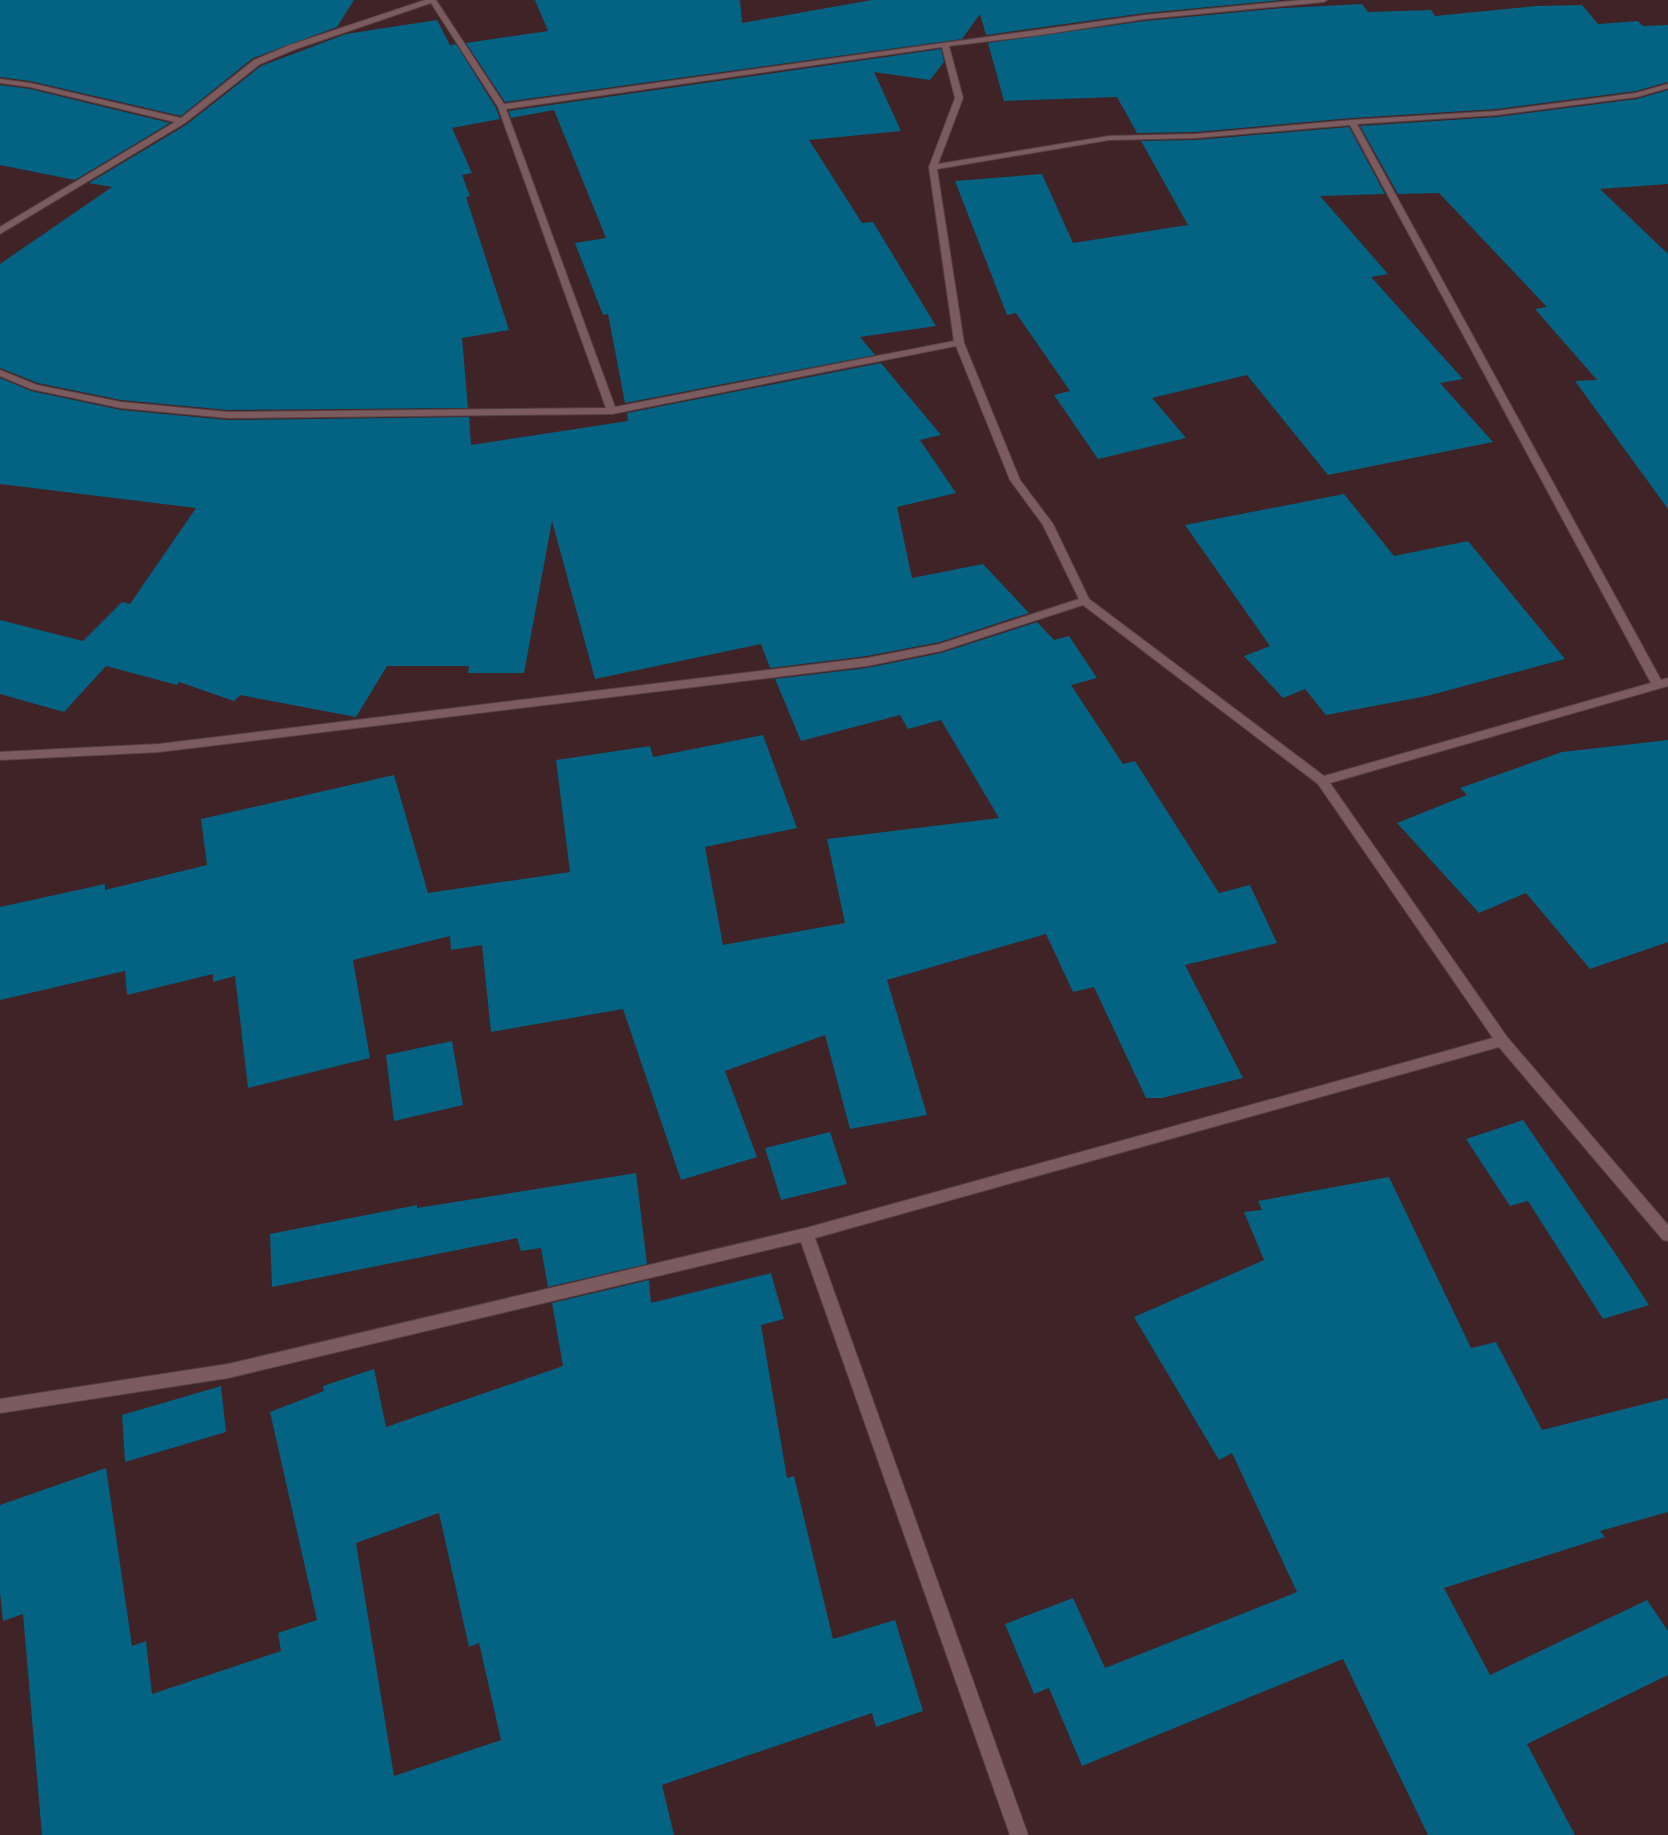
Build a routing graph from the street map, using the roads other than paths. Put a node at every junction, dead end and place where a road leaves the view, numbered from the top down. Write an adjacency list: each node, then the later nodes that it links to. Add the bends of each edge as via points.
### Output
1 (433, 0): 6 (street); 7 (street, via 257,62)
2 (1324, 0): 3 (street, via 1145,17)
3 (945, 44): 6 (street); 9 (street, via 959,98)
4 (0, 81): 7 (street)
5 (1668, 86): 8 (street, via 1637,95 1497,112)
6 (502, 107): 13 (street)
7 (182, 121): 10 (street)
8 (1352, 122): 9 (street, via 1196,136 1109,138); 15 (street)
9 (933, 167): 11 (street)
10 (0, 231)
11 (959, 343): 13 (street); 14 (street, via 1015,480 1048,524)
12 (0, 374): 13 (street, via 34,387 121,405 228,415)
13 (612, 412)
14 (1084, 601): 16 (street, via 941,647 867,662 159,748); 17 (street)
15 (1663, 683): 17 (street)
16 (0, 756)
17 (1322, 781): 18 (street)
18 (1502, 1041): 19 (street); 20 (street)
19 (806, 1234): 21 (street, via 228,1371); 22 (street)
20 (1668, 1235)
21 (0, 1406)
22 (1020, 1835)

